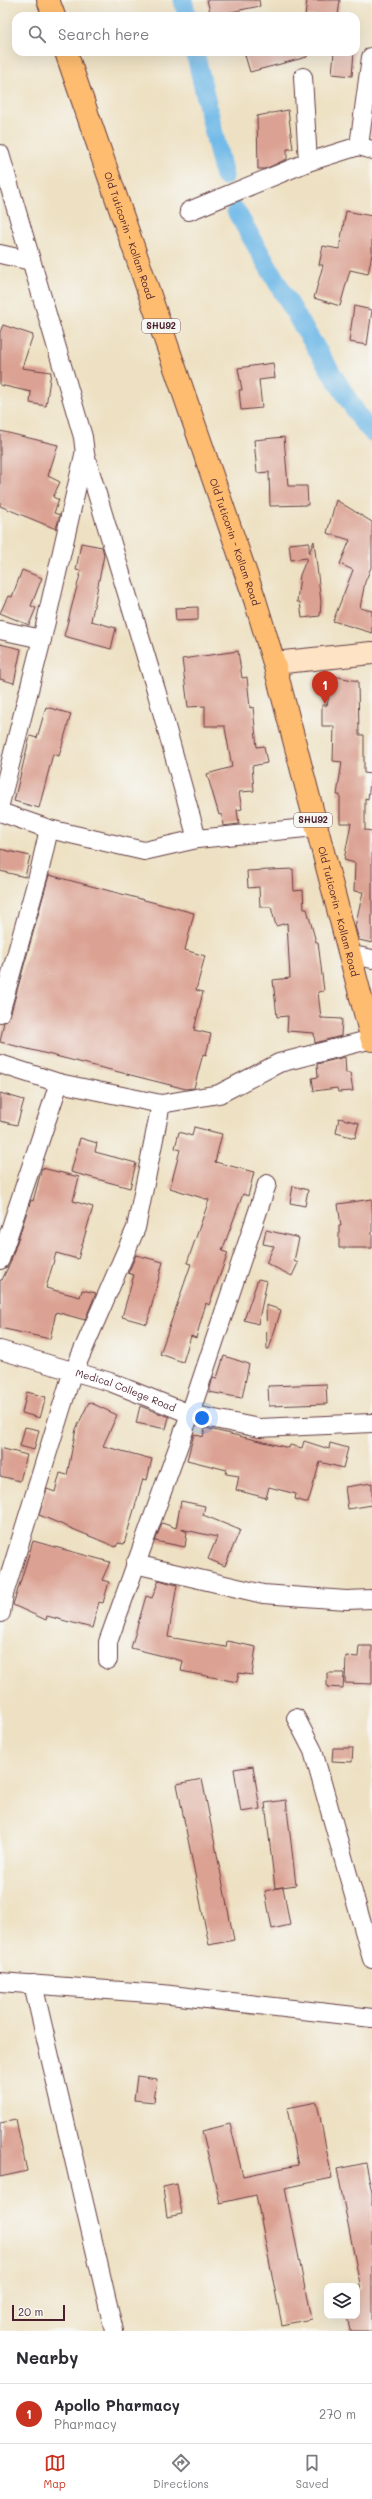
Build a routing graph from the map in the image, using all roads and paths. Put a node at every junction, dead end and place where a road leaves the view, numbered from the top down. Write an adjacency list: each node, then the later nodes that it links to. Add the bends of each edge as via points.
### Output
1 (48, 0): 2 (main road)
2 (52, 12)
3 (67, 56): 16 (main road, Old Tuticorin - Kollam Road / SHU92, via 255,600)
4 (371, 57): 6 (street)
5 (303, 77): 8 (street)
6 (366, 148): 8 (street)
7 (0, 154): 11 (street)
8 (308, 162): 9 (street)
9 (189, 211)
10 (0, 254): 11 (street)
11 (31, 261): 12 (street, via 83,437)
12 (85, 454): 14 (street); 21 (street, via 156,690)
13 (0, 630): 14 (street)
14 (42, 639): 17 (street)
15 (372, 653): 16 (street)
16 (274, 663): 19 (main road, Old Tuticorin - Kollam Road / SHU92)
17 (0, 804)
18 (0, 812): 20 (street)
19 (315, 827): 21 (street); 22 (main road, Old Tuticorin - Kollam Road / SHU92)
20 (49, 829): 21 (street, via 144,851); 24 (street)
21 (197, 839)
22 (349, 954): 23 (street); 25 (main road, Old Tuticorin - Kollam Road / SHU92)
23 (372, 959)
24 (0, 1013)
25 (372, 1040): 28 (street, via 279,1063 219,1094)
26 (0, 1064): 27 (street)
27 (59, 1083): 28 (street); 30 (street)
28 (161, 1104): 32 (street, via 136,1228)
29 (266, 1184): 33 (street)
30 (0, 1260)
31 (0, 1350): 32 (street, Medical College Road)
32 (74, 1371): 33 (street, Medical College Road, via 110,1382); 37 (street, via 4,1594)
33 (190, 1414): 34 (street, Medical College Road, via 259,1428); 35 (street)
34 (372, 1423)
35 (135, 1564): 36 (street, via 263,1594 346,1600); 38 (street, via 108,1642)
36 (372, 1599)
37 (1, 1613)
38 (108, 1660)
39 (296, 1718): 40 (street, via 313,1752)
40 (372, 1959)
41 (0, 1982): 42 (street)
42 (33, 1984): 43 (street, via 162,1994); 44 (street)
43 (372, 2018)
44 (114, 2331)

